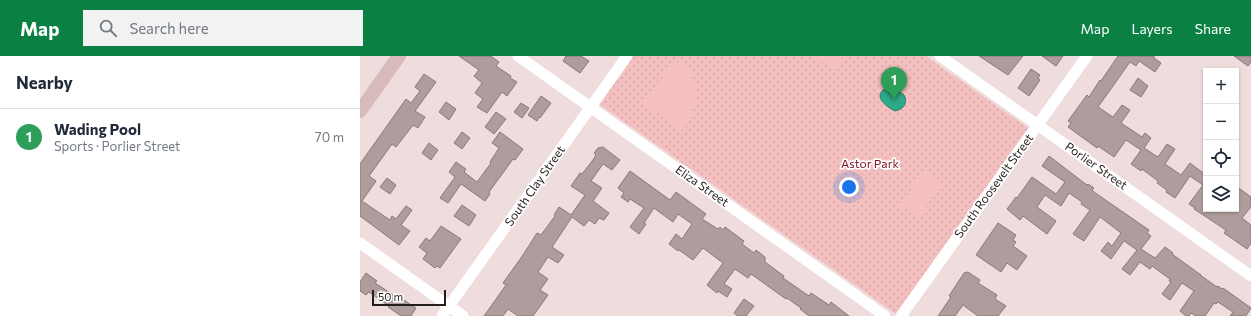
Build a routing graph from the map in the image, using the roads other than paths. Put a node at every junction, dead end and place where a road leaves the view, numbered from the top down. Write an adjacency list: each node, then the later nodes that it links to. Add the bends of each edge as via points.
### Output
1 (399, 56): 7 (main road)
2 (518, 56): 6 (street, Eliza Street)
3 (627, 56): 6 (street, South Clay Street)
4 (940, 56): 8 (street, Porlier Street)
5 (1087, 56): 8 (street, South Roosevelt Street)
6 (590, 107): 11 (street, South Clay Street); 14 (street, Eliza Street)
7 (360, 111)
8 (1038, 125): 10 (street, Porlier Street); 15 (street, South Roosevelt Street)
9 (360, 243): 11 (street)
10 (1251, 276)
11 (449, 306): 12 (street, South Clay Street); 13 (street)
12 (442, 316)
13 (463, 316)
14 (885, 316)
15 (901, 316)

